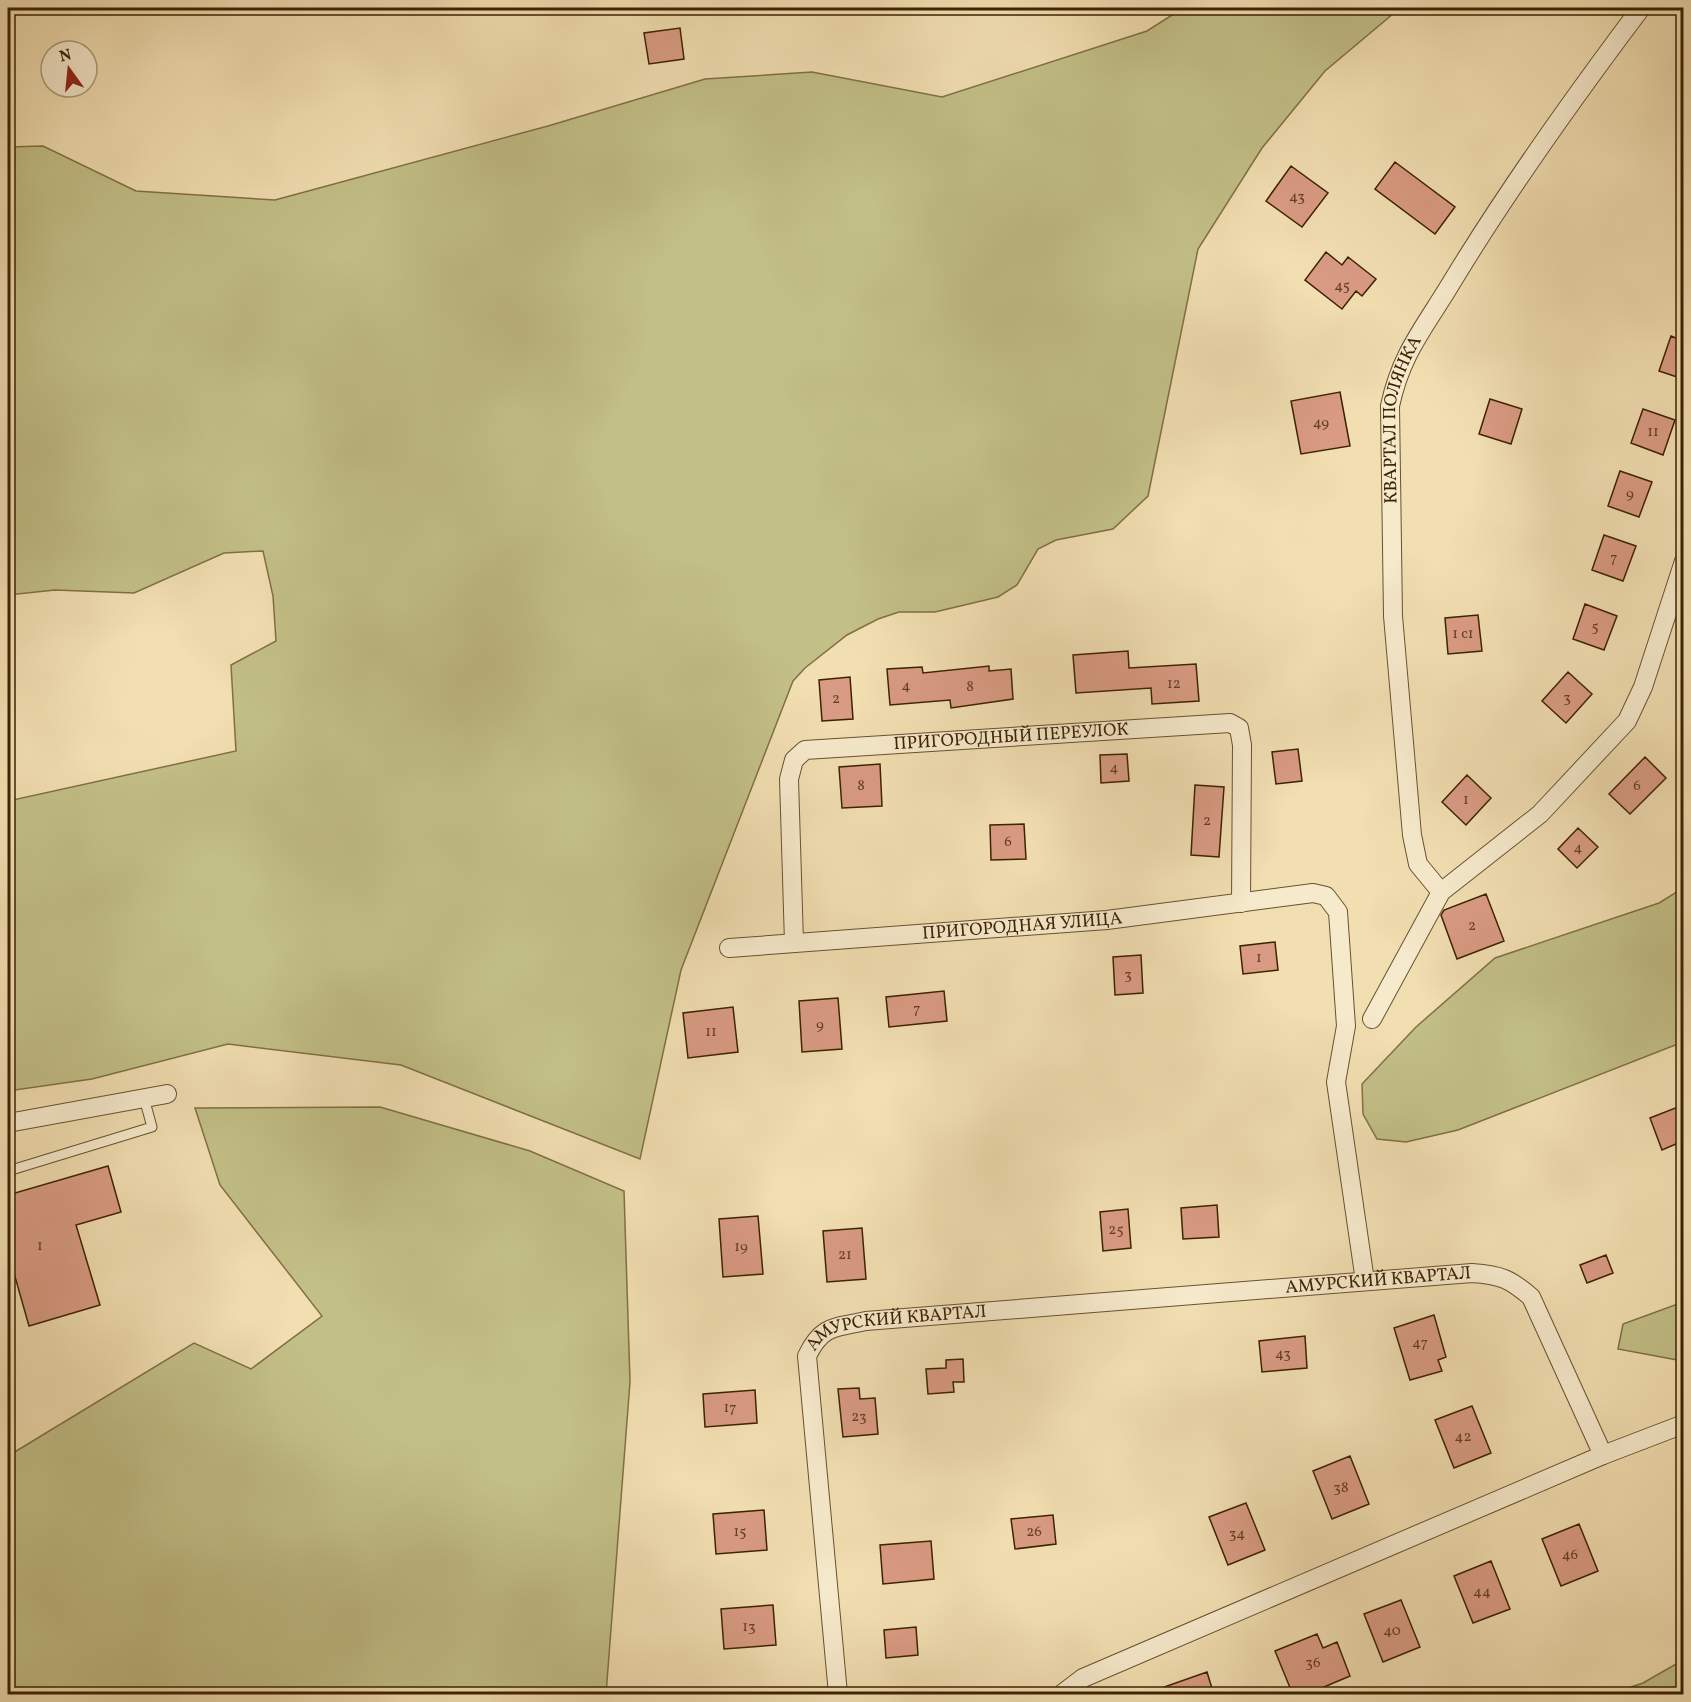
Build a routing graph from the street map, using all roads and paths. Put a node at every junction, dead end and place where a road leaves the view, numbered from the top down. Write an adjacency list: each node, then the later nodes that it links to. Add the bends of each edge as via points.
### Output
1 (1641, 8): 3 (street, КВАРТАЛ ПОЛЯНКА, via 1485,227 1412,342 1396,376 1390,406 1393,616 1410,824 1418,864)
2 (1683, 561): 3 (street, via 1643,687 1627,721 1540,814)
3 (1441, 892): 7 (street)
4 (1241, 903): 5 (street, ПРИГОРОДНАЯ УЛИЦА, via 1107,920); 5 (street, ПРИГОРОДНЫЙ ПЕРЕУЛОК, via 1242,745 1239,728 1230,723 805,750 794,760 789,779); 12 (street, ПРИГОРОДНАЯ УЛИЦА, via 1313,893 1326,896 1338,912 1346,1026 1336,1082)
5 (794, 943): 6 (street, ПРИГОРОДНАЯ УЛИЦА)
6 (729, 948)
7 (1372, 1019)
8 (167, 1094): 9 (street)
9 (144, 1098): 10 (street); 11 (lane, via 152,1127)
10 (8, 1122)
11 (8, 1171)
12 (1365, 1281): 14 (street, АМУРСКИЙ КВАРТАЛ, via 1472,1273 1512,1280 1531,1297); 15 (street, АМУРСКИЙ КВАРТАЛ, via 866,1321 816,1337 807,1356)
13 (1683, 1424): 14 (street)
14 (1603, 1455): 16 (street, via 1083,1678)
15 (838, 1695)
16 (1062, 1695)

